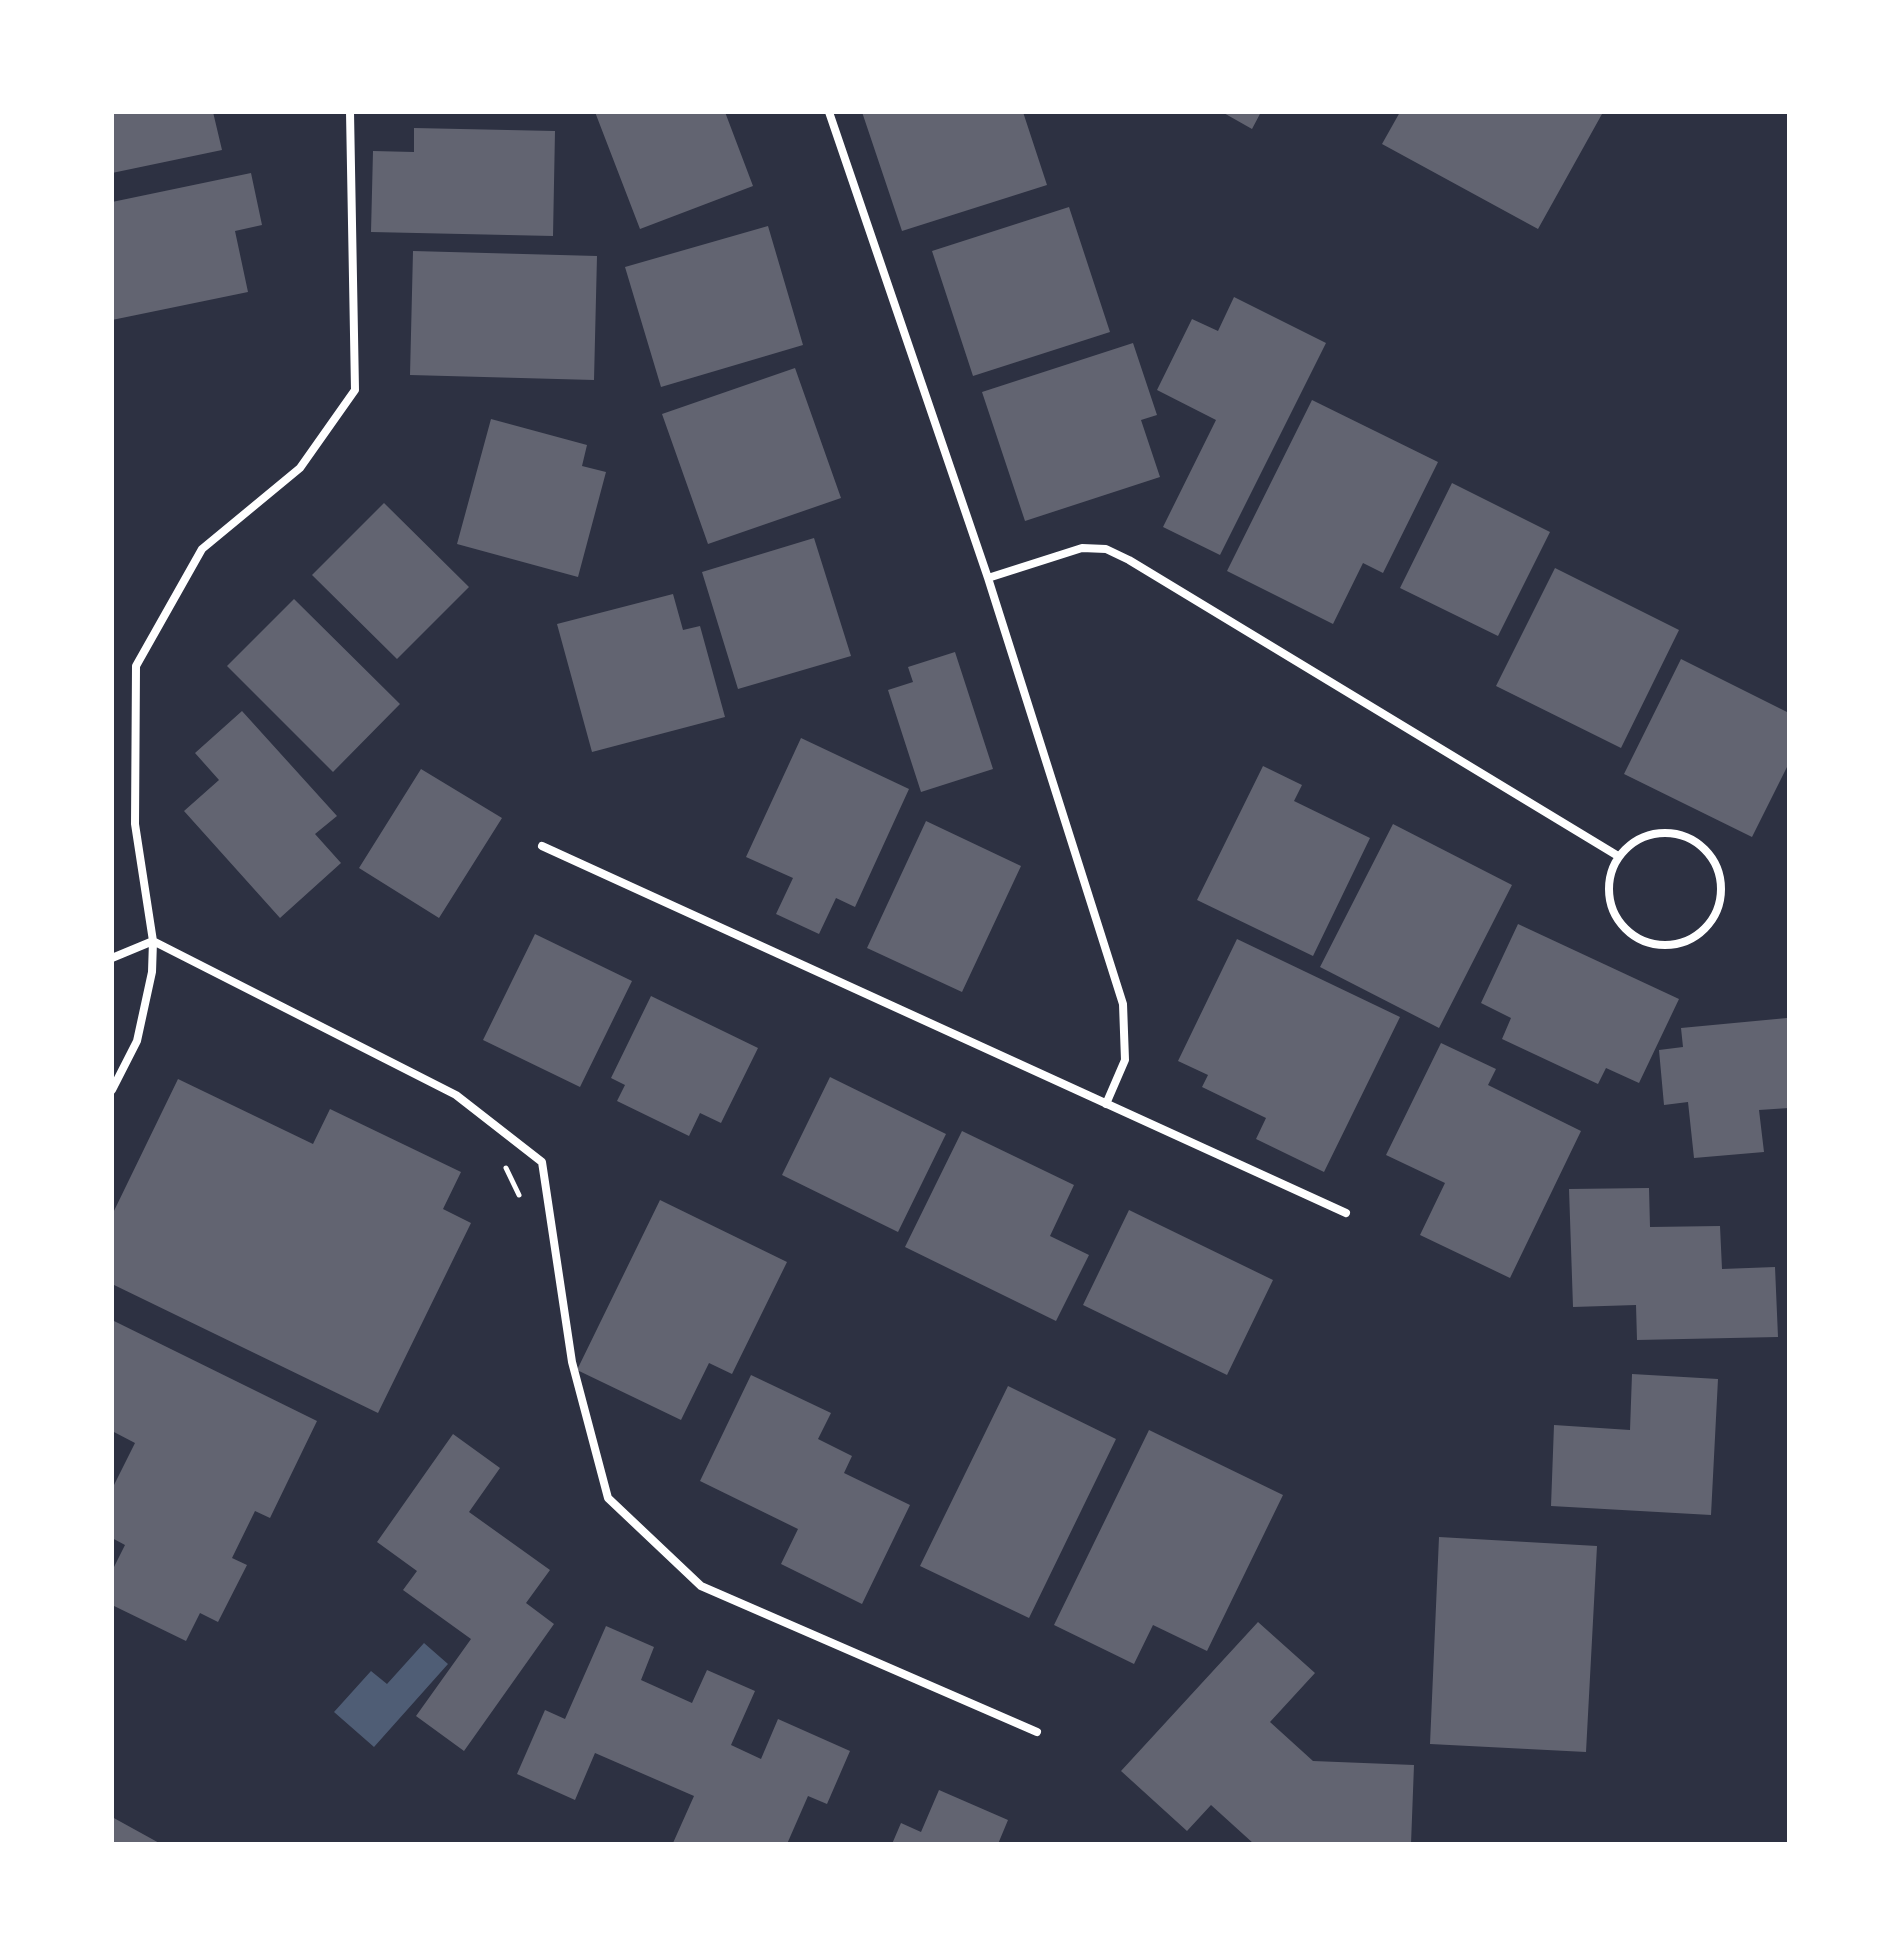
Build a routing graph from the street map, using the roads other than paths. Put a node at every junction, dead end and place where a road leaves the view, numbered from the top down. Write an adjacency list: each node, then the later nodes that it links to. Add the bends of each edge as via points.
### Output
1 (350, 112): 6 (street, via 355,390 300,468 202,549 136,666 135,824)
2 (829, 112): 3 (street)
3 (988, 578): 5 (street, via 1082,548 1106,549); 9 (street, via 1123,1004 1125,1060)
4 (542, 846): 9 (street)
5 (1618, 856): 5 (street, via 1650,834 1688,837 1704,848 1718,872 1721,901 1713,919 1683,942 1656,944 1631,934 1611,906 1608,889)
6 (153, 941): 7 (street); 8 (street, via 137,1041); 11 (street, via 456,1095 542,1162 572,1362 608,1498 701,1586)
7 (112, 958)
8 (112, 1090)
9 (1106, 1104): 10 (street)
10 (1346, 1213)
11 (1037, 1732)

